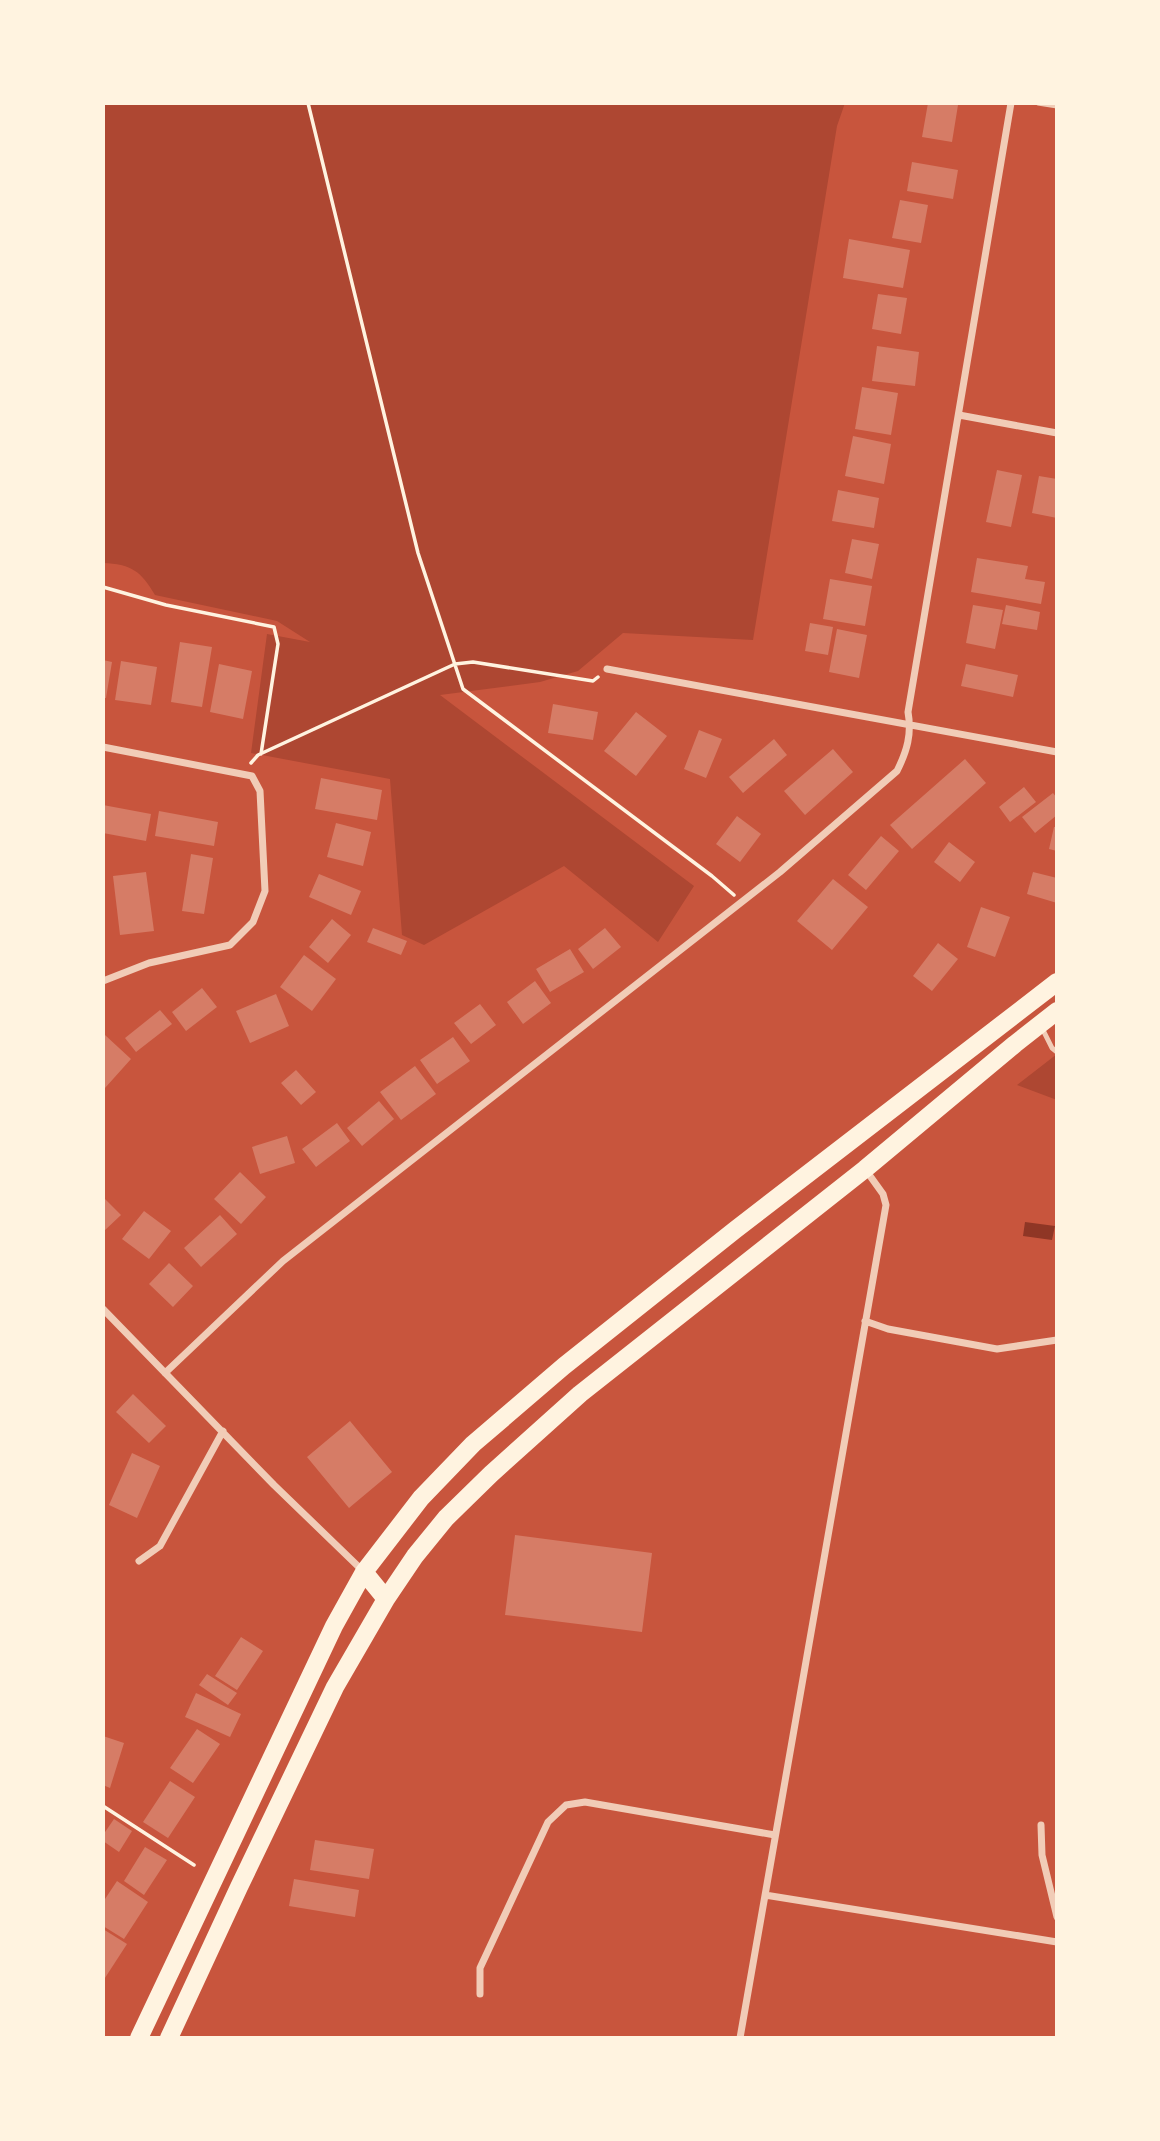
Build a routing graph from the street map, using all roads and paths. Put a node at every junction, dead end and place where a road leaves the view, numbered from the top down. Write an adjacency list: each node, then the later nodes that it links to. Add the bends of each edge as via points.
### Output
1 (308, 103): 8 (path, via 418,552)
2 (1011, 103): 5 (street)
3 (1038, 103): 4 (lane)
4 (1057, 106)
5 (959, 415): 6 (street); 10 (street, via 908,712)
6 (1057, 433)
7 (103, 587): 13 (path, via 274,627 278,644)
8 (455, 664): 9 (path, via 473,662 593,681); 13 (path); 15 (path, via 463,689)
9 (607, 670): 10 (street)
10 (910, 725): 12 (street); 15 (street, via 907,752 897,771)
11 (103, 747): 14 (street)
12 (1057, 752)
13 (261, 754): 14 (path)
14 (243, 773): 16 (street, via 251,776 260,791 265,891 253,922 230,945 149,963)
15 (742, 902): 26 (street, via 284,1261)
16 (103, 981)
17 (1057, 982): 21 (highway)
18 (1057, 1011): 19 (highway)
19 (1040, 1024): 20 (lane); 22 (highway)
20 (1057, 1052)
21 (844, 1144): 22 (highway); 29 (highway, via 473,1444 421,1498)
22 (865, 1169): 24 (street, via 886,1205); 30 (highway, via 544,1425 446,1518)
23 (103, 1309): 26 (street)
24 (865, 1321): 25 (street, via 997,1349); 33 (street)
25 (1057, 1340)
26 (165, 1373): 27 (street)
27 (223, 1432): 28 (street, via 160,1546); 29 (street)
28 (139, 1561)
29 (364, 1572): 30 (highway); 39 (highway, via 303,1688)
30 (386, 1599): 40 (highway, via 335,1687)
31 (103, 1806): 34 (path)
32 (1041, 1825): 36 (street, via 1042,1855)
33 (775, 1835): 35 (street); 38 (street, via 585,1802 566,1805 548,1822 480,1968)
34 (194, 1865)
35 (765, 1895): 37 (street); 41 (street)
36 (1057, 1916)
37 (1057, 1942)
38 (480, 1994)
39 (139, 2038)
40 (169, 2038)
41 (740, 2038)

